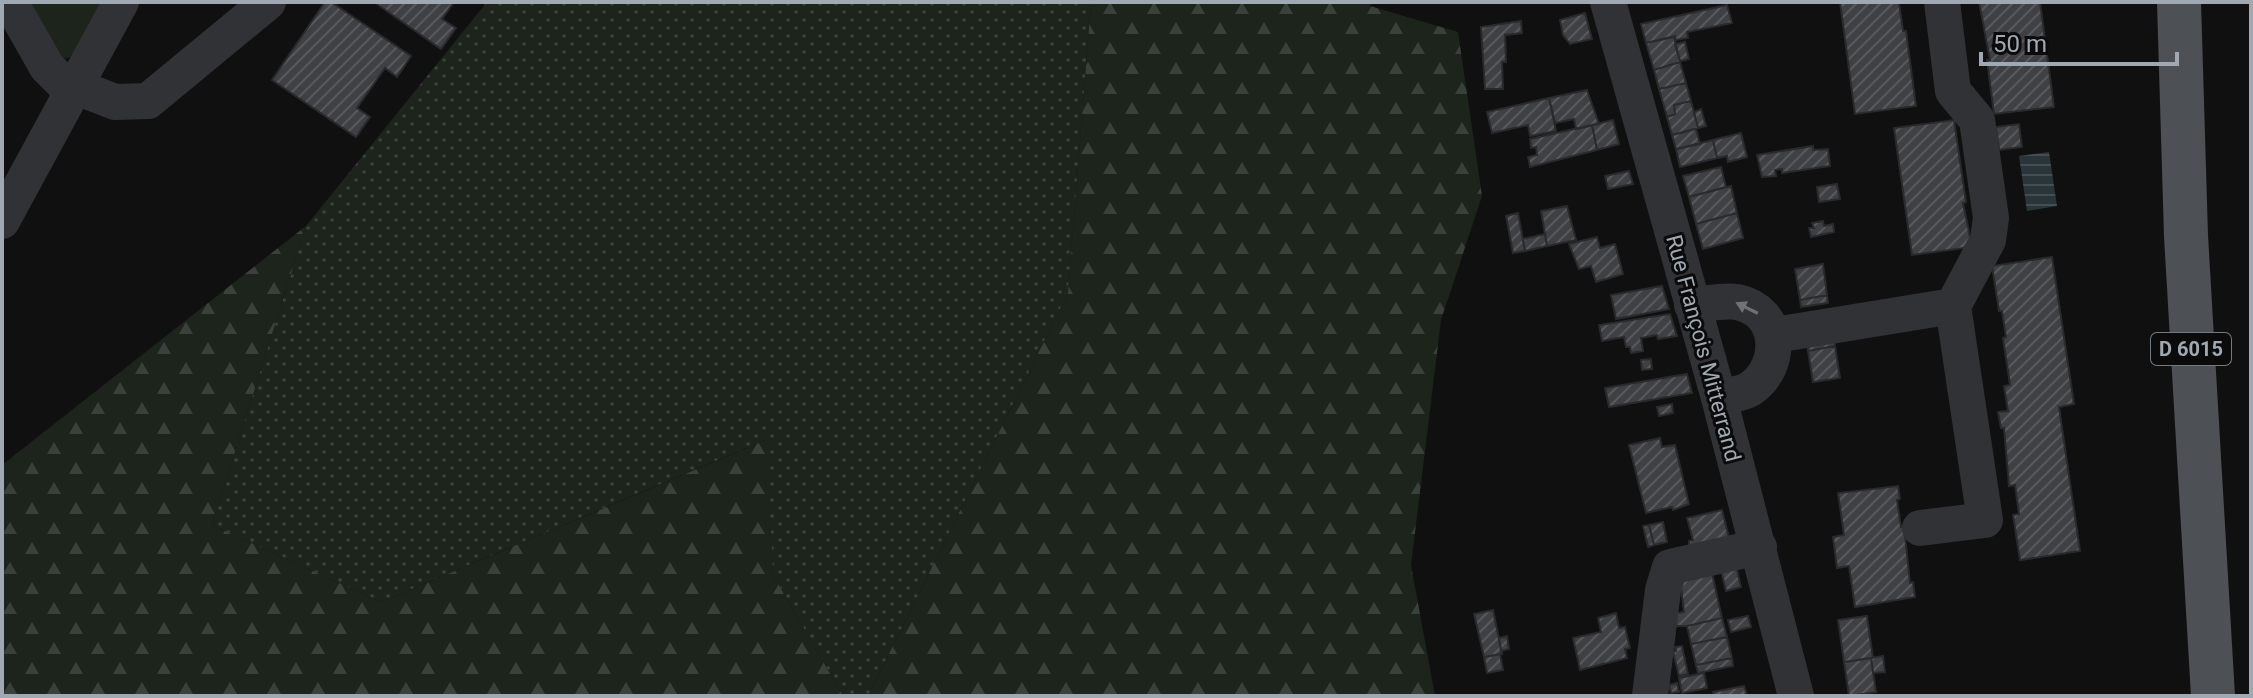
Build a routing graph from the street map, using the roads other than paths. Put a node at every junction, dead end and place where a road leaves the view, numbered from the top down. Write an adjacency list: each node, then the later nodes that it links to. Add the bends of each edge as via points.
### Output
1 (10, 2): 7 (street, via 47,67 61,81)
2 (121, 2): 7 (street)
3 (268, 2): 7 (street, via 148,101 115,102)
4 (1608, 2): 9 (street, Rue François Mitterrand)
5 (1942, 2): 10 (street, via 1953,91 1977,120 1991,218 1988,240)
6 (2179, 2): 17 (main road, D 6015, via 2186,236)
7 (76, 85): 8 (street)
8 (2, 221)
9 (1692, 305): 11 (street, one-way to 9, via 1764,318 1736,302); 12 (street, Rue François Mitterrand)
10 (1953, 306): 11 (street); 13 (street, via 1985,520)
11 (1775, 335): 12 (street, via 1765,375 1748,390)
12 (1719, 398): 14 (street, Rue François Mitterrand)
13 (1920, 528)
14 (1759, 547): 15 (street, via 1670,567); 16 (street, Rue François Mitterrand)
15 (1650, 696)
16 (1796, 696)
17 (2213, 696)

